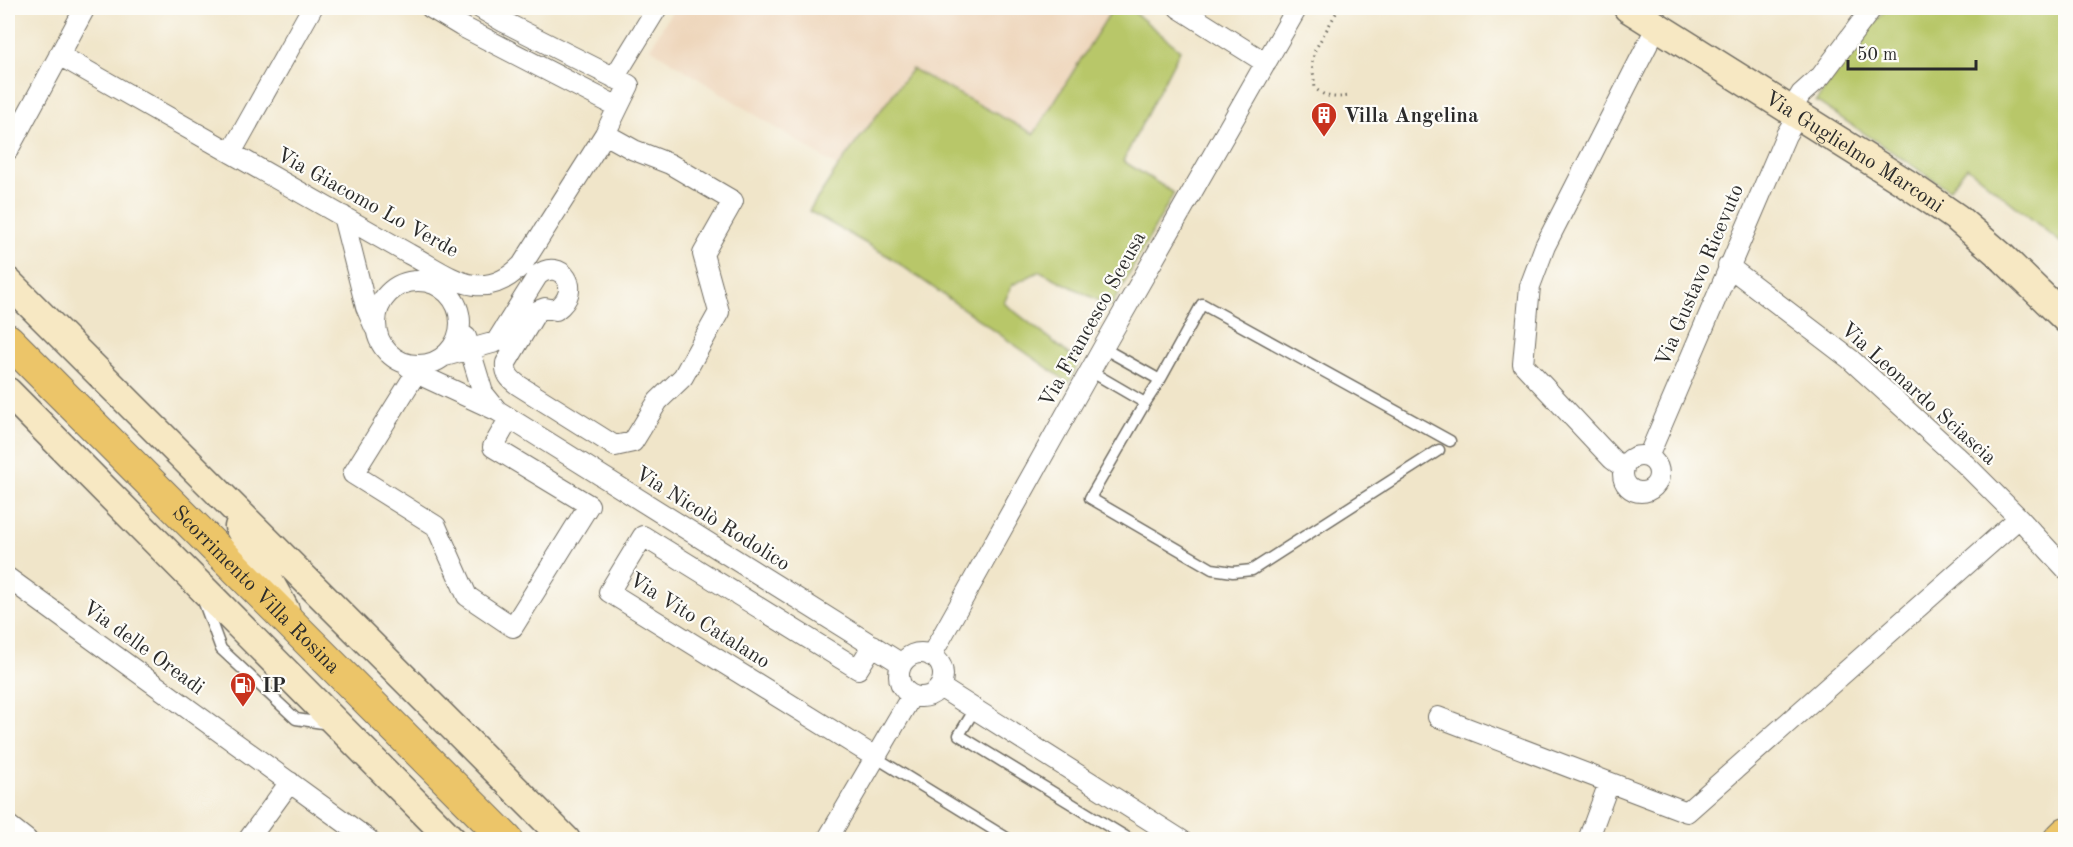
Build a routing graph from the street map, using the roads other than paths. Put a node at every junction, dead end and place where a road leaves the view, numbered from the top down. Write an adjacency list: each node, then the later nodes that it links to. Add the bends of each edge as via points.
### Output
1 (85, 8): 11 (street)
2 (312, 8): 18 (street)
3 (431, 8): 14 (street)
4 (480, 8): 13 (street)
5 (657, 8): 13 (street, Via Giacomo Lo Verde)
6 (1179, 8): 12 (street)
7 (1297, 8): 12 (street, Via Francesco Sceusa)
8 (1628, 8): 10 (street, Via Guglielmo Marconi)
9 (1872, 8): 15 (street, Via Gustavo Ricevuto, via 1821,76 1801,94)
10 (1657, 26): 15 (street, Via Guglielmo Marconi); 44 (street, via 1545,246 1530,286 1523,364)
11 (59, 55): 17 (street); 18 (street, Via Giacomo Lo Verde)
12 (1266, 63): 30 (street, Via Francesco Sceusa)
13 (621, 82): 14 (street, Via Giacomo Lo Verde)
14 (618, 107): 16 (street, Via Giacomo Lo Verde)
15 (1795, 112): 21 (street, Via Gustavo Ricevuto); 26 (street, Via Guglielmo Marconi, via 1957,218)
16 (605, 134): 23 (street, Via Giacomo Lo Verde, via 522,265 497,284); 29 (street, via 670,164 733,201 703,254 719,312 683,377 658,401 633,442 623,446 615,446 518,385 505,370 537,311 556,310 566,303 570,292 568,280 561,272 551,269 538,275)
17 (8, 150)
18 (231, 153): 19 (street, Via Giacomo Lo Verde)
19 (343, 216): 20 (street, Via Giacomo Lo Verde); 27 (street, via 366,307)
20 (409, 254): 23 (street, Via Giacomo Lo Verde); 24 (street)
21 (1728, 266): 43 (street, Via Gustavo Ricevuto); 46 (street, Via Leonardo Sciascia, via 1850,359)
22 (8, 282): 45 (street)
23 (468, 285): 24 (street)
24 (439, 286): 25 (street, via 452,297); 27 (street, via 424,281 398,285 380,304)
25 (460, 314): 31 (street); 32 (street, via 459,337)
26 (2066, 318)
27 (376, 330): 33 (street, via 391,356)
28 (8, 340): 40 (main road, Scorrimento Villa Rosina)
29 (496, 342): 31 (street); 35 (street, via 481,366)
30 (1103, 348): 34 (street, Via Francesco Sceusa); 36 (lane)
31 (470, 349): 32 (street); 35 (street)
32 (446, 356): 33 (street)
33 (410, 368): 39 (street, Via Nicolò Rodolico); 39 (street, via 353,474 435,526 467,596 513,627 589,505 493,447)
34 (1090, 371): 38 (lane); 52 (street, Via Francesco Sceusa)
35 (478, 380): 39 (street, via 483,393)
36 (1161, 380): 38 (lane); 41 (lane, via 1202,304)
37 (8, 392): 47 (street)
38 (1145, 403): 42 (lane, via 1090,498 1212,569 1252,570)
39 (503, 415): 51 (street, Via Nicolò Rodolico)
40 (82, 416): 47 (street); 50 (main road, Scorrimento Villa Rosina)
41 (1450, 441)
42 (1439, 450)
43 (1648, 457): 44 (street, via 1636,456); 44 (street, via 1659,471 1652,488 1640,492 1628,486)
44 (1624, 468)
45 (223, 498): 50 (street); 69 (street)
46 (2019, 518): 48 (street, Via Leonardo Sciascia); 60 (street, via 1687,812)
47 (141, 526): 67 (street)
48 (2066, 569)
49 (8, 578): 59 (street, Via delle Oreadi)
50 (292, 622): 68 (main road, Scorrimento Villa Rosina)
51 (873, 645): 53 (street, Via Nicolò Rodolico); 58 (street, Via Vito Catalano, via 858,669 643,536 609,592)
52 (932, 656): 53 (street, via 912,655); 54 (street, via 941,666)
53 (903, 664): 55 (street, via 900,678)
54 (940, 687): 55 (street, via 925,697); 56 (street)
55 (912, 695): 58 (street)
56 (975, 709): 63 (street); 72 (lane, via 959,735)
57 (1438, 717): 60 (street)
58 (875, 757): 70 (street); 71 (lane)
59 (290, 782): 65 (street); 66 (street, Via delle Oreadi)
60 (1609, 783): 73 (street)
61 (8, 825): 64 (street)
62 (2066, 833): 74 (main road)
63 (1170, 837)
64 (27, 840)
65 (248, 840)
66 (369, 840)
67 (452, 840)
68 (507, 840)
69 (566, 840)
70 (827, 840)
71 (1010, 840)
72 (1131, 840)
73 (1587, 840)
74 (2059, 840)

